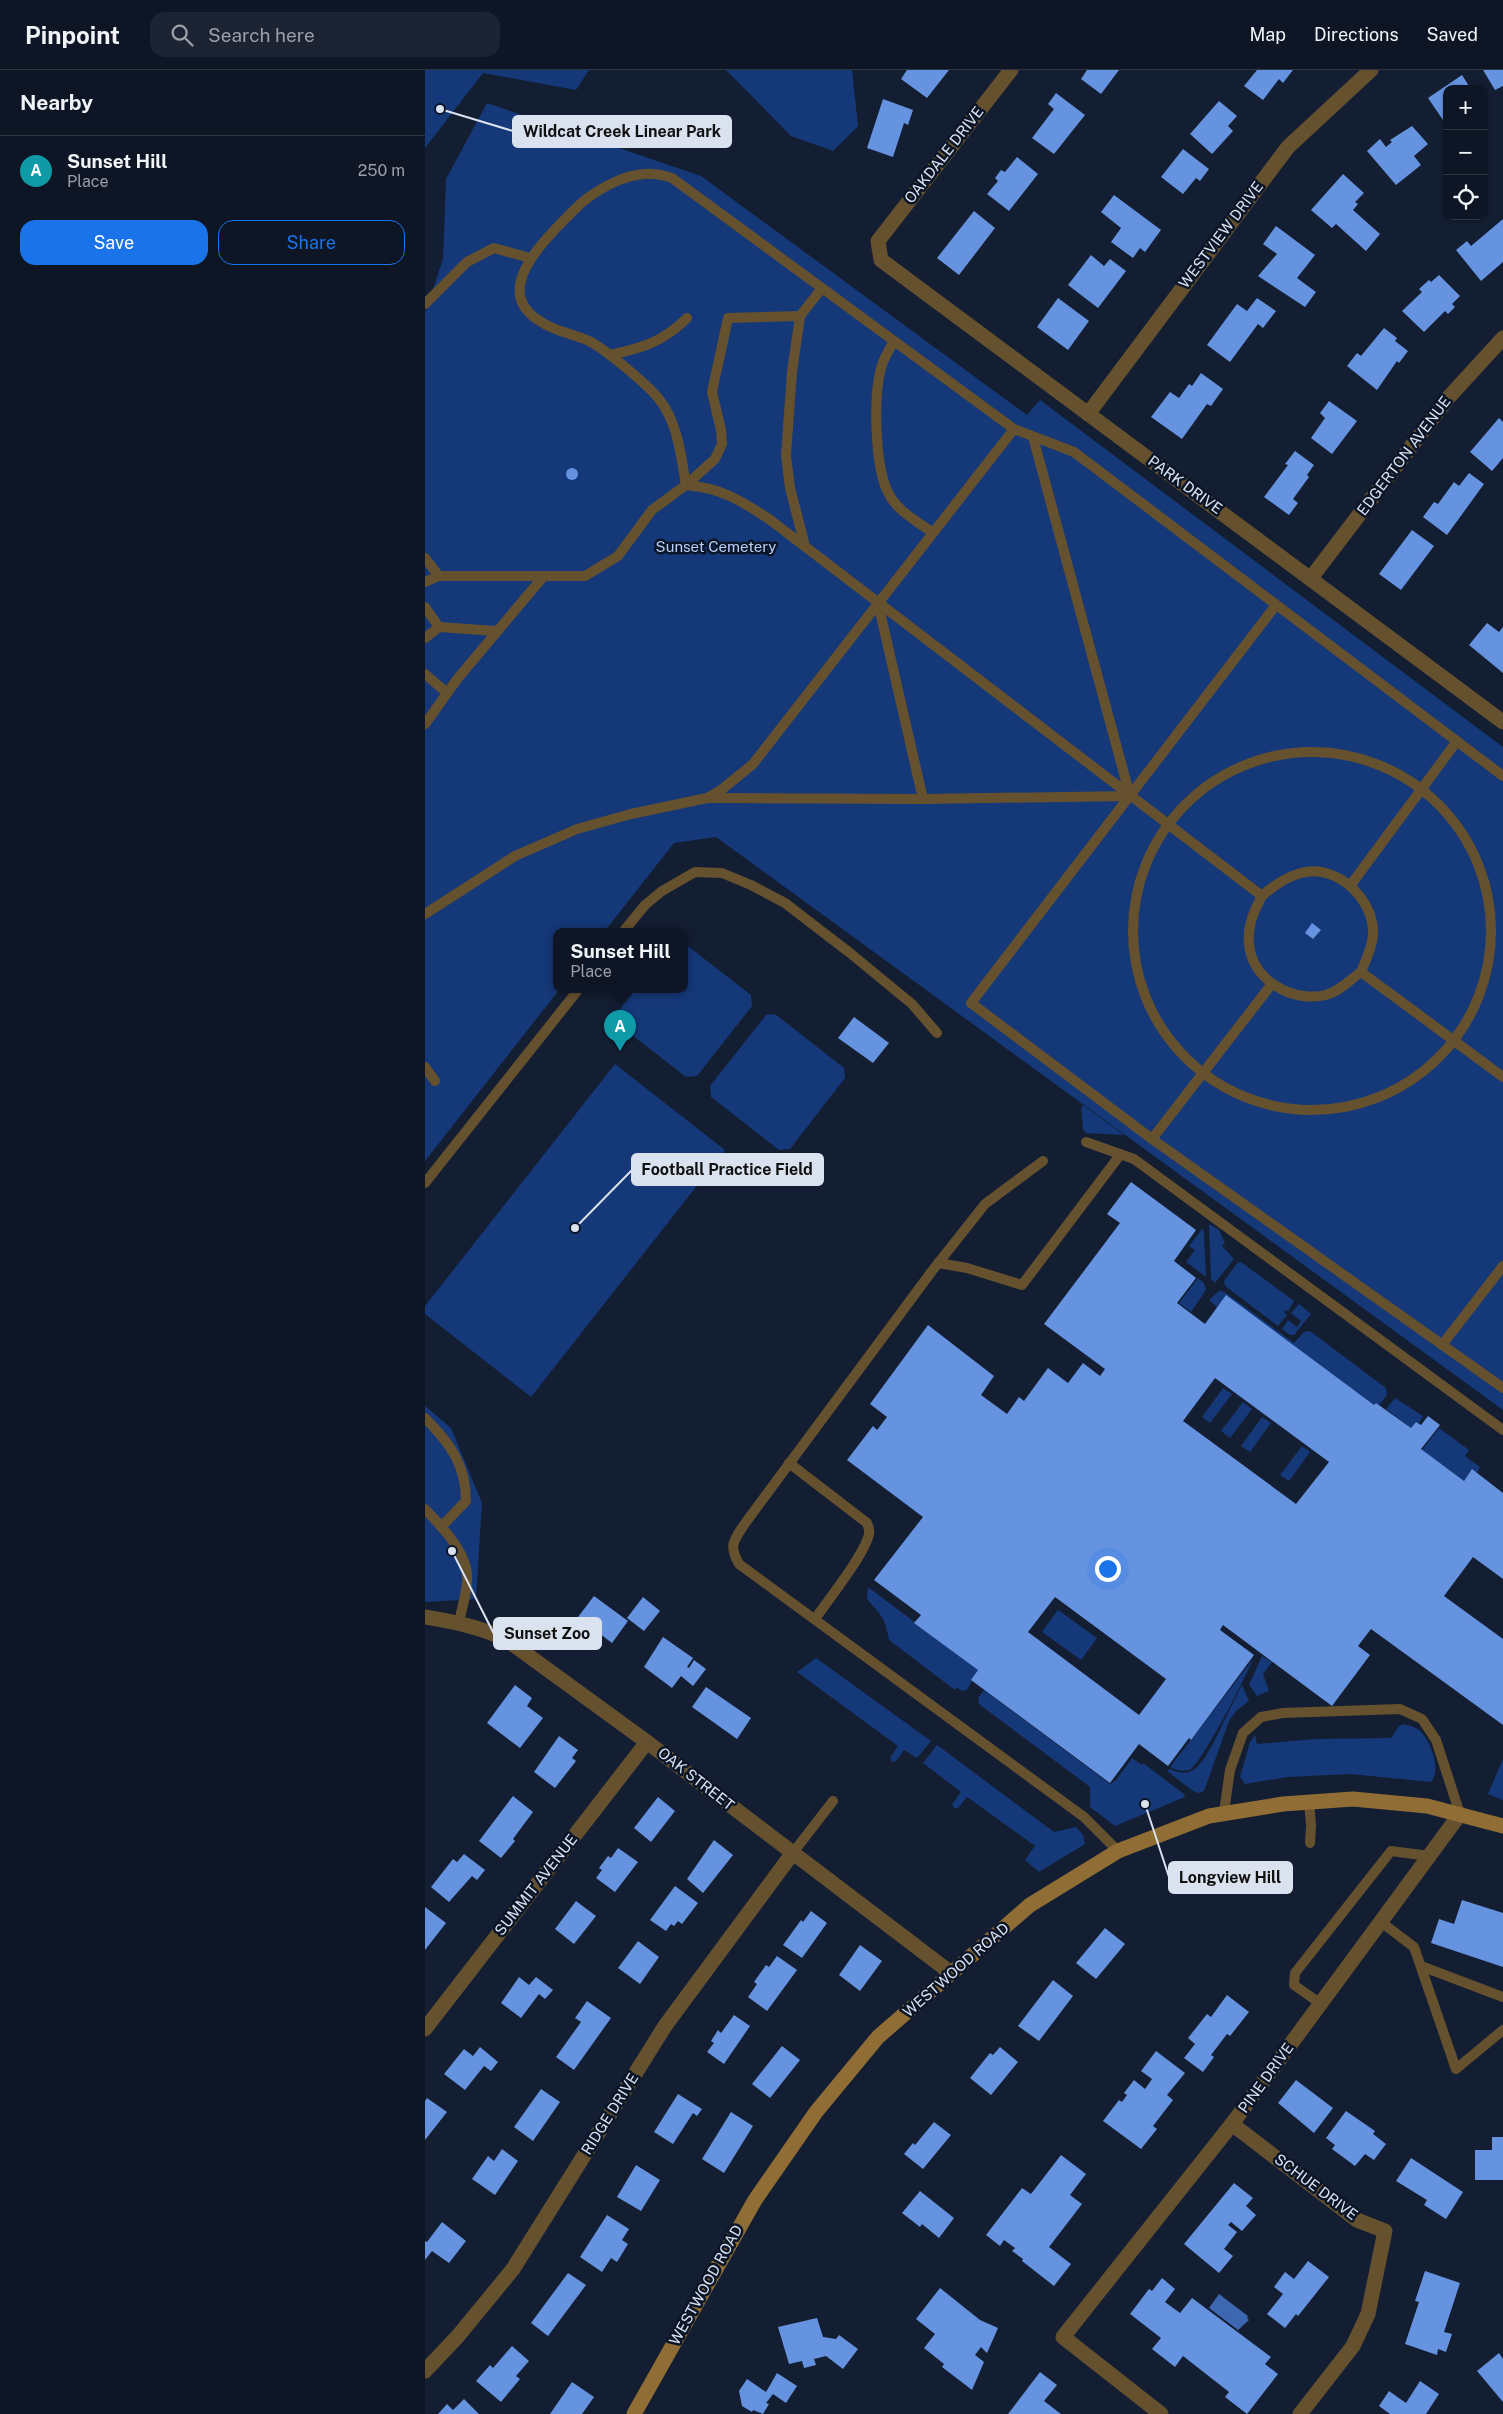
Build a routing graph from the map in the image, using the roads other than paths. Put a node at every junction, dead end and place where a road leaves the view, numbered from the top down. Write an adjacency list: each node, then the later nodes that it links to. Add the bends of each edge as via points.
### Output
1 (1011, 70): 3 (street, OAKDALE DRIVE)
2 (1371, 70): 12 (street, WESTVIEW DRIVE, via 1288,147)
3 (878, 241): 12 (street, PARK DRIVE, via 881,260)
4 (530, 258): 5 (lane, via 580,203 597,191 635,176 653,174 672,178); 6 (lane, via 494,248 467,262); 11 (lane, via 521,276 519,295 529,312 542,323 589,341)
5 (822, 288): 7 (lane); 10 (lane)
6 (425, 304)
7 (800, 316): 15 (lane, via 728,318 712,392 722,444 715,459); 17 (lane, via 786,455 790,488)
8 (687, 318): 11 (lane, via 672,334 642,348)
9 (1503, 338): 21 (street, EDGERTON AVENUE, via 1448,398)
10 (894, 341): 13 (lane); 16 (lane, via 882,364 876,397 878,449 884,480 890,496 905,513)
11 (610, 355): 15 (lane, via 659,398 667,410 674,427)
12 (1089, 414): 21 (street, PARK DRIVE)
13 (1014, 429): 14 (lane); 16 (lane)
14 (1033, 437): 24 (lane, via 1074,452); 36 (lane)
15 (686, 485): 17 (lane, via 708,487 737,497); 20 (lane, via 652,510 618,556 585,576)
16 (933, 533): 23 (lane)
17 (805, 546): 23 (lane)
18 (425, 558): 19 (lane)
19 (439, 576): 20 (lane); 22 (lane)
20 (543, 577): 27 (lane)
21 (1311, 578): 31 (street, PARK DRIVE)
22 (425, 582)
23 (878, 603): 36 (lane); 37 (lane, via 753,764); 38 (lane)
24 (1276, 605): 33 (lane); 36 (lane)
25 (425, 607): 26 (lane)
26 (439, 627): 27 (lane); 28 (lane)
27 (497, 630): 30 (lane)
28 (425, 638)
29 (425, 674): 30 (lane)
30 (447, 693): 32 (lane)
31 (1503, 722)
32 (425, 724)
33 (1457, 741): 34 (lane); 35 (lane)
34 (1503, 776)
35 (1421, 790): 39 (lane, via 1395,773 1359,759 1312,752 1289,754 1244,766 1223,776 1186,804); 40 (lane); 48 (lane, via 1439,806 1467,843 1478,864 1490,909 1490,948 1485,978 1467,1022)
36 (1130, 796): 38 (lane); 39 (lane); 53 (lane, via 971,1003)
37 (707, 798): 38 (lane); 42 (lane, via 577,829 515,856)
38 (923, 799)
39 (1168, 825): 41 (lane); 50 (lane, via 1139,884 1134,923 1135,954 1147,999 1157,1020 1186,1057)
40 (1350, 886): 41 (lane, via 1335,875 1302,872 1274,885); 44 (lane, via 1366,906 1373,927 1372,946)
41 (1262, 896): 45 (lane, via 1253,913 1249,945 1253,958)
42 (425, 914)
43 (626, 928): 47 (lane, via 645,905 662,891 695,872 722,873 785,903 912,1004)
44 (1361, 972): 45 (lane, via 1337,991 1325,995 1299,996); 48 (lane)
45 (1271, 985): 50 (lane)
46 (575, 993): 57 (lane)
47 (937, 1033)
48 (1455, 1040): 50 (lane, via 1433,1064 1402,1087 1374,1099 1336,1109 1305,1110 1266,1104 1223,1086); 51 (lane)
49 (425, 1067): 52 (lane)
50 (1204, 1073): 53 (lane)
51 (1503, 1077)
52 (435, 1081)
53 (1152, 1139): 60 (lane)
54 (1086, 1142): 55 (lane)
55 (1117, 1154): 58 (lane, via 1022,1284); 63 (lane, via 1134,1159)
56 (1043, 1161): 58 (lane, via 985,1204)
57 (425, 1183)
58 (938, 1263): 64 (lane)
59 (1503, 1266): 60 (lane)
60 (1443, 1345): 61 (lane)
61 (1503, 1388)
62 (425, 1418): 66 (lane, via 457,1458 466,1482 466,1501)
63 (1503, 1430)
64 (789, 1464): 68 (lane, via 867,1522 870,1531 847,1573); 68 (lane, via 733,1541 732,1552 739,1564)
65 (425, 1510): 66 (lane)
66 (441, 1527): 69 (lane, via 466,1568)
67 (425, 1617): 69 (street, OAK STREET)
68 (815, 1619): 77 (lane, via 1084,1817)
69 (459, 1623): 70 (street, OAK STREET, via 507,1640)
70 (647, 1742): 78 (street, OAK STREET); 85 (street, SUMMIT AVENUE)
71 (833, 1801): 78 (lane)
72 (1309, 1802): 73 (street, WESTWOOD ROAD); 74 (street, WESTWOOD ROAD, via 1353,1799 1427,1806); 76 (lane)
73 (1225, 1812): 74 (lane, via 1230,1770 1243,1733 1261,1718 1283,1713 1400,1709 1422,1719 1436,1740); 77 (street, WESTWOOD ROAD)
74 (1460, 1814): 75 (street, WESTWOOD ROAD); 79 (street, PINE DRIVE)
75 (1503, 1826)
76 (1310, 1843)
77 (1118, 1851): 82 (street, WESTWOOD ROAD, via 1030,1905)
78 (792, 1854): 82 (street, OAK STREET); 88 (street, RIDGE DRIVE, via 665,2026 513,2269)
79 (1429, 1856): 80 (street, PINE DRIVE); 84 (lane, via 1391,1851 1295,1972 1294,1985)
80 (1381, 1922): 81 (lane, via 1414,1947); 84 (street, PINE DRIVE)
81 (1421, 1966): 83 (lane); 86 (lane, via 1456,2069)
82 (951, 1973): 89 (street, WESTWOOD ROAD, via 878,2038 816,2112 755,2200)
83 (1503, 1997)
84 (1321, 2004): 87 (street, PINE DRIVE)
85 (425, 2028)
86 (1503, 2030)
87 (1232, 2124): 90 (street, PINE DRIVE, via 1063,2337); 91 (street, SCHUE DRIVE, via 1357,2220 1385,2232 1368,2314 1353,2346)
88 (425, 2371)
89 (634, 2414)
90 (1161, 2414)
91 (1301, 2414)

